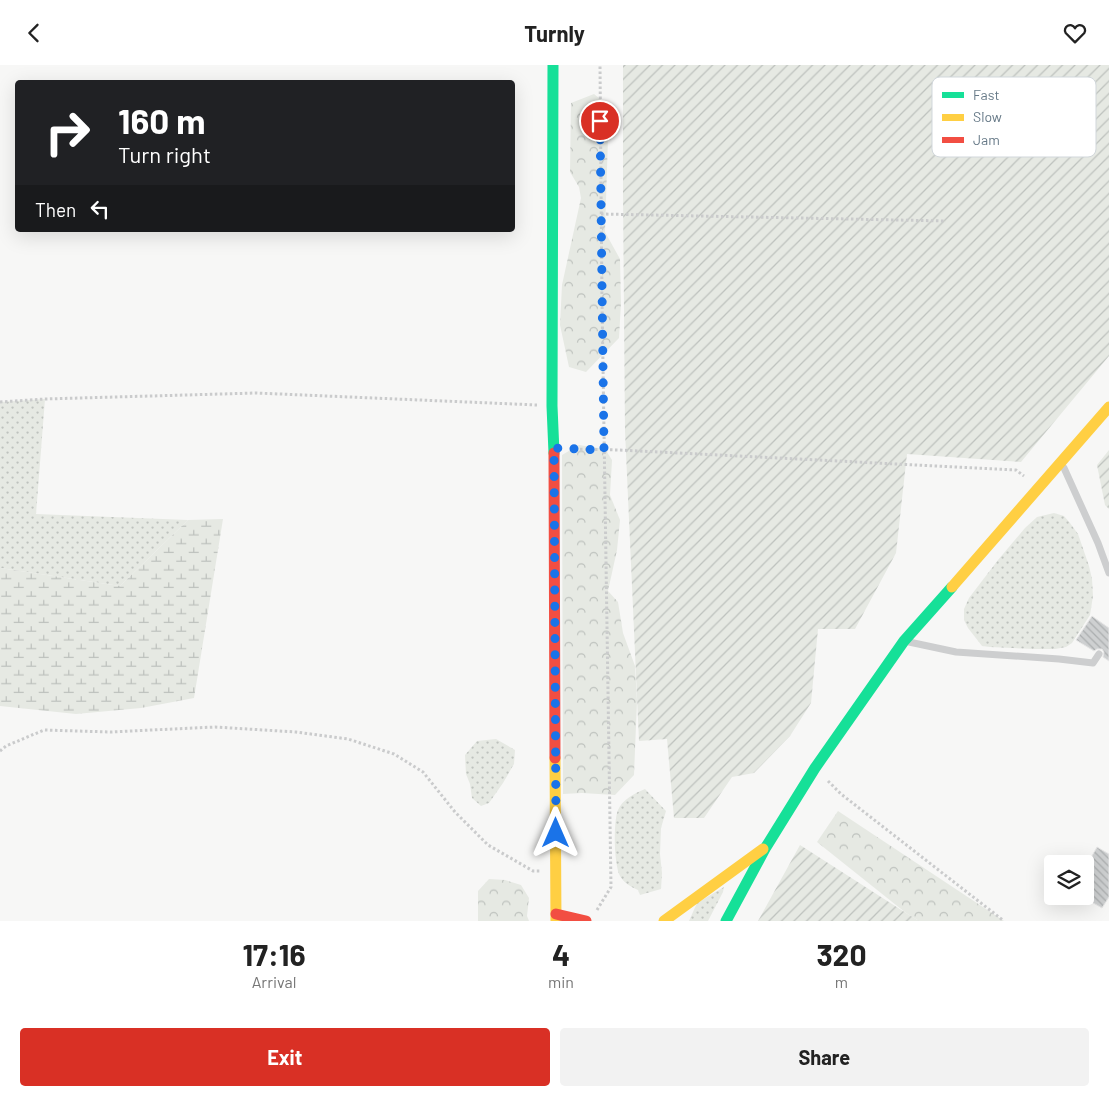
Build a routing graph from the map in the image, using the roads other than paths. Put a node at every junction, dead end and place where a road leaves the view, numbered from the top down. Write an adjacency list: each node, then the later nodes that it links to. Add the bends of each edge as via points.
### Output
1 (553, 65): 8 (main road)
2 (1109, 407): 3 (main road)
3 (1061, 461): 4 (lane); 5 (main road)
4 (1109, 573)
5 (904, 641): 6 (lane, via 956,652 1093,663); 7 (main road, via 815,768)
6 (1099, 654)
7 (766, 847): 10 (main road); 11 (main road)
8 (556, 918): 9 (main road)
9 (590, 918)
10 (664, 921)
11 (726, 921)

